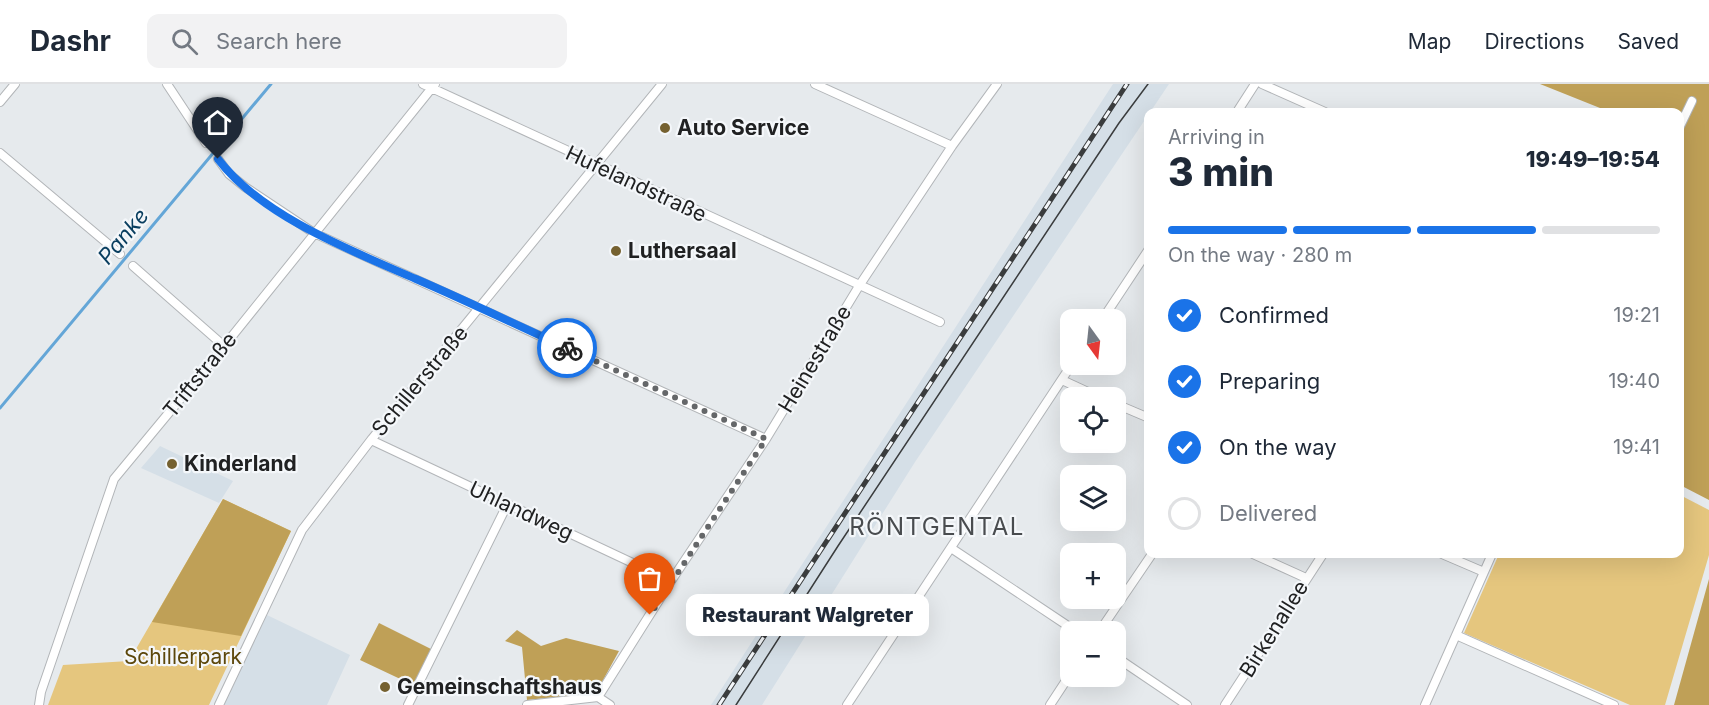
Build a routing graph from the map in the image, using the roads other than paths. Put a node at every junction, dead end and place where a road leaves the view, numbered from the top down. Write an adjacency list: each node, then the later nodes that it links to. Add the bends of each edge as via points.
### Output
1 (15, 84): 10 (street)
2 (167, 84): 14 (street)
3 (662, 84): 18 (street, Schillerstraße)
4 (815, 84): 15 (street)
5 (997, 84): 15 (street, Heinestraße)
6 (1255, 84): 11 (street)
7 (1262, 84): 12 (street)
8 (430, 86): 18 (street, Hufelandstraße); 19 (street, Triftstraße)
9 (1692, 101): 13 (street)
10 (0, 102)
11 (1240, 108)
12 (1316, 108)
13 (1684, 118)
14 (206, 143)
15 (952, 146): 23 (street, Heinestraße)
16 (0, 153): 20 (street)
17 (218, 159): 19 (street, via 244,187)
18 (595, 165): 23 (street, Hufelandstraße); 24 (street, Schillerstraße)
19 (314, 233): 24 (street); 27 (street, Triftstraße)
20 (120, 254)
21 (1144, 257): 25 (street)
22 (134, 266): 27 (street)
23 (859, 286): 26 (street, Hufelandstraße); 33 (street, Heinestraße)
24 (480, 308): 33 (street); 34 (street, Schillerstraße)
25 (1109, 309)
26 (939, 322)
27 (224, 346): 51 (street, Triftstraße, via 114,479)
28 (1065, 375): 29 (street)
29 (1062, 380): 30 (street); 36 (street)
30 (1077, 387)
31 (1126, 408): 32 (street)
32 (1144, 416)
33 (766, 439): 44 (street, Heinestraße)
34 (371, 440): 35 (street, Uhlandweg); 52 (street, Schillerstraße, via 302,530)
35 (507, 505): 44 (street, Uhlandweg); 53 (street)
36 (951, 548): 45 (street); 56 (street)
37 (1149, 558): 46 (street)
38 (1262, 558): 43 (street)
39 (1320, 558): 43 (street, Birkenallee)
40 (1451, 558): 42 (street)
41 (1490, 558): 42 (street)
42 (1484, 573): 47 (street)
43 (1306, 578): 59 (street, Birkenallee)
44 (672, 581): 50 (street, Heinestraße)
45 (1060, 621)
46 (1106, 621)
47 (1456, 635): 60 (street); 61 (street)
48 (1126, 664): 58 (street)
49 (1062, 687): 57 (street)
50 (598, 697): 54 (street); 55 (street)
51 (39, 705)
52 (219, 705)
53 (408, 705)
54 (527, 705)
55 (610, 705)
56 (847, 705)
57 (1050, 705)
58 (1187, 705)
59 (1225, 705)
60 (1425, 705)
61 (1614, 705)

